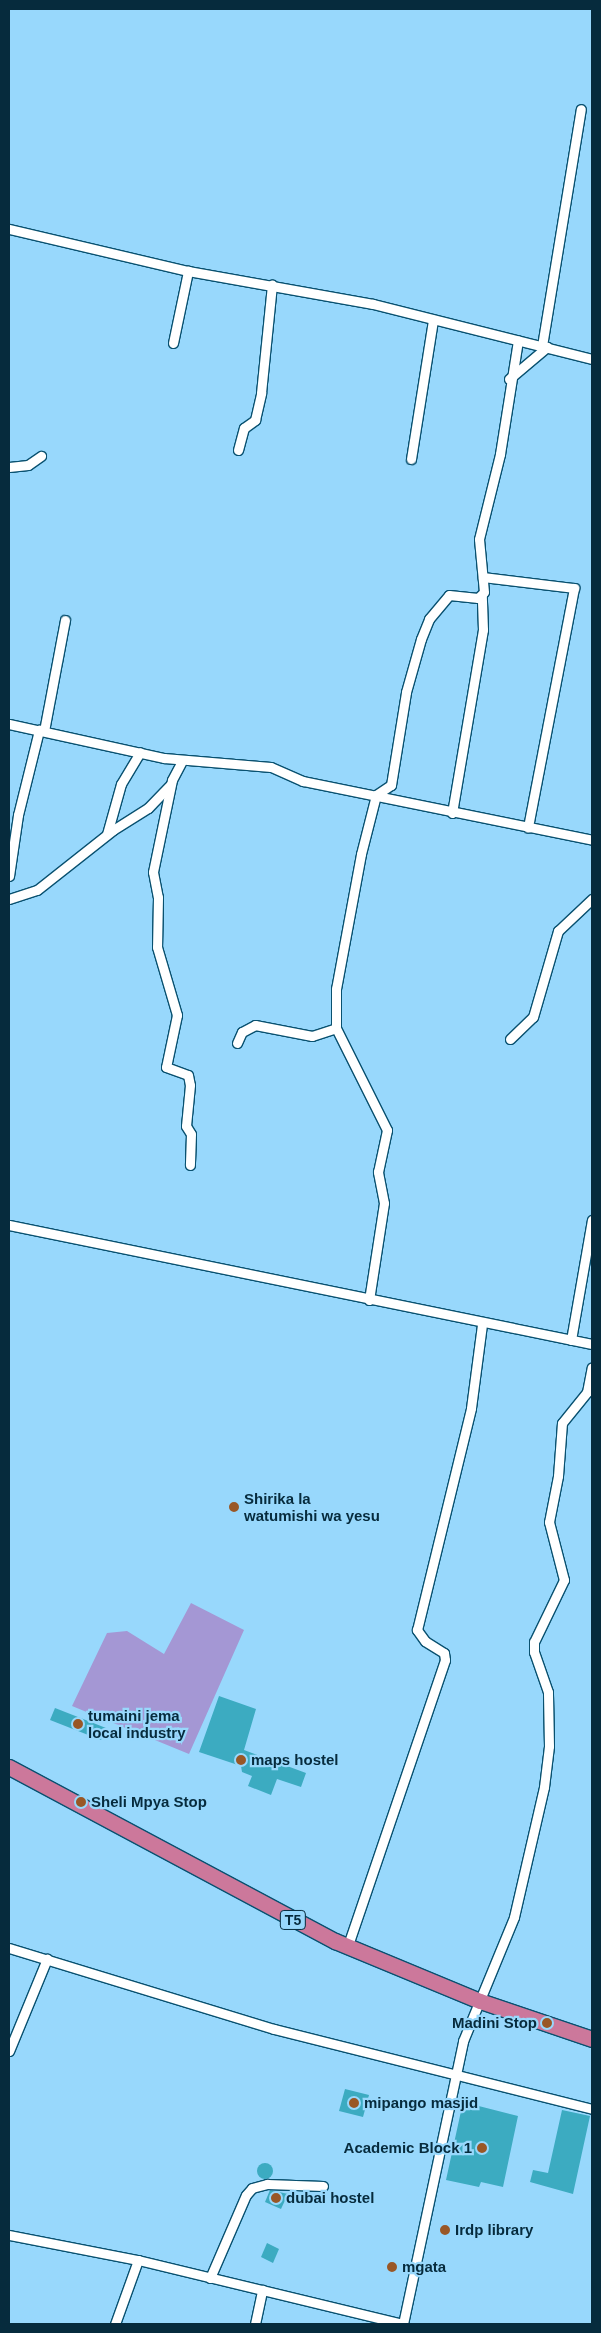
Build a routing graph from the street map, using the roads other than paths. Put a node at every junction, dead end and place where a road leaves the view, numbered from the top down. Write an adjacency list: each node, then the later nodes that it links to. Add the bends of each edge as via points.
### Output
1 (581, 109): 8 (street)
2 (9, 229): 3 (street)
3 (188, 272): 4 (street); 7 (street)
4 (272, 285): 5 (street, via 373,304); 11 (street, via 261,393 255,420 244,428)
5 (433, 320): 6 (street); 13 (street)
6 (518, 340): 8 (street); 10 (street)
7 (173, 343)
8 (545, 347): 9 (street); 10 (street)
9 (592, 359)
10 (509, 380): 15 (street, via 500,454 479,539)
11 (238, 450)
12 (41, 456): 14 (street, via 28,465)
13 (411, 459)
14 (9, 467)
15 (483, 577): 16 (street); 25 (street, via 574,588)
16 (482, 595): 23 (street, via 449,595 429,619 406,692 391,785); 24 (street, via 482,630)
17 (65, 620): 19 (street)
18 (9, 724): 19 (street)
19 (41, 730): 20 (street); 28 (street, via 18,815)
20 (140, 752): 21 (street); 26 (street, via 121,784)
21 (182, 761): 22 (street); 23 (street, via 270,767 303,780)
22 (170, 784): 26 (street, via 148,808); 34 (street, via 153,872 158,897 155,927 177,1015 166,1067 188,1075 190,1084 186,1126 191,1134)
23 (376, 795): 24 (street); 31 (street, via 361,854 336,989)
24 (452, 813): 25 (street)
25 (528, 828): 27 (street)
26 (107, 834): 29 (street, via 37,890)
27 (592, 840)
28 (9, 876)
29 (9, 899)
30 (592, 899): 32 (street, via 558,932 534,1017)
31 (336, 1028): 33 (street, via 312,1036 255,1025 242,1032); 37 (street, via 387,1130 378,1172 384,1203)
32 (510, 1039)
33 (237, 1043)
34 (190, 1165)
35 (592, 1220): 39 (street)
36 (9, 1225): 37 (street, via 138,1249)
37 (369, 1300): 38 (street)
38 (482, 1324): 39 (street); 43 (street, via 471,1408 418,1624 418,1634 444,1653 445,1660)
39 (571, 1340): 40 (street)
40 (592, 1344)
41 (592, 1367): 46 (street, via 587,1392 562,1423 558,1476 549,1522 564,1580 534,1642 534,1652 548,1692 549,1746 544,1787 514,1917)
42 (9, 1767): 43 (highway, T5, via 293,1920)
43 (348, 1945): 46 (highway, T5)
44 (9, 1948): 45 (street)
45 (47, 1959): 48 (street); 49 (street, via 274,2029)
46 (480, 2001): 47 (highway, T5); 49 (street, via 463,2041)
47 (592, 2039)
48 (9, 2051)
49 (455, 2076): 50 (street); 58 (street)
50 (592, 2109)
51 (323, 2186): 54 (street, via 266,2184 252,2188)
52 (9, 2235): 53 (street)
53 (138, 2260): 54 (street); 56 (street)
54 (210, 2278): 55 (street)
55 (262, 2290): 57 (street); 58 (street)
56 (115, 2324)
57 (255, 2324)
58 (403, 2324)

